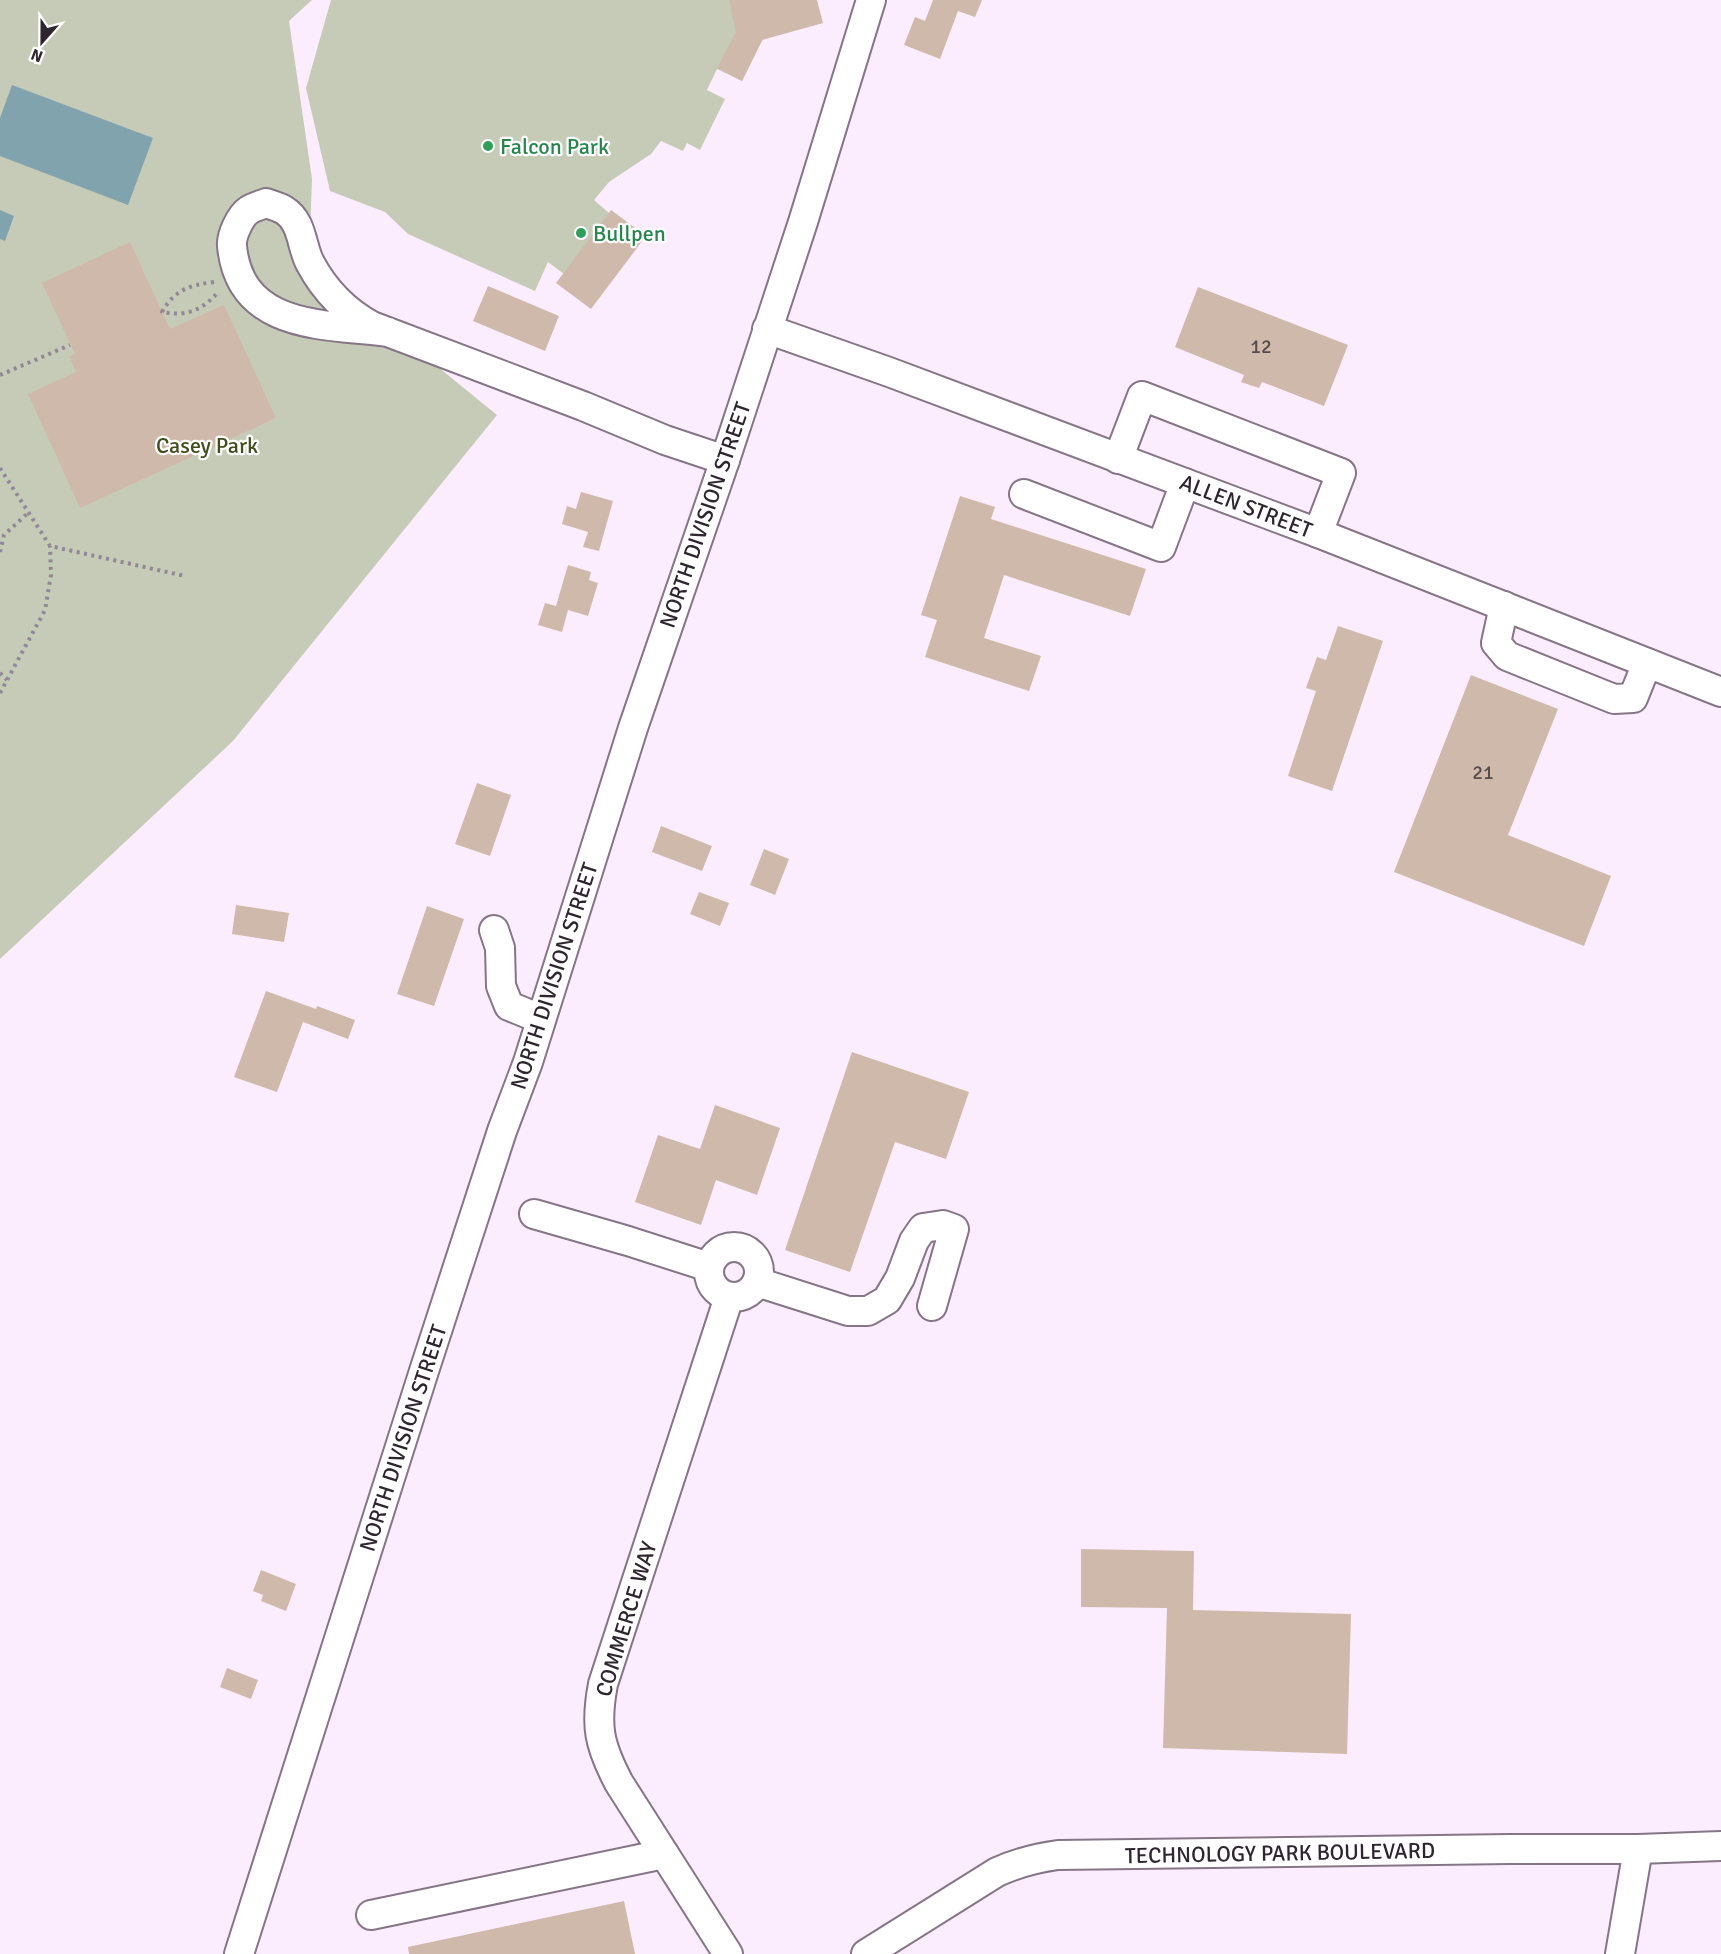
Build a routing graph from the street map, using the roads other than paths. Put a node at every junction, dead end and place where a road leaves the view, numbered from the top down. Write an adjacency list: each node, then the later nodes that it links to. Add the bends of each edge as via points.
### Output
1 (871, 0): 2 (street, NORTH DIVISION STREET)
2 (767, 329): 4 (street, ALLEN STREET); 5 (street, NORTH DIVISION STREET)
3 (388, 332): 3 (street, via 359,318 325,288 309,262 300,229 285,210 266,203 248,211 231,243 235,266 249,291 263,305 287,318); 5 (street)
4 (1118, 459): 6 (street, ALLEN STREET); 8 (street, via 1142,396 1341,473)
5 (724, 460): 13 (street, NORTH DIVISION STREET, via 633,728)
6 (1185, 483): 7 (street, via 1161,547); 8 (street, ALLEN STREET)
7 (1024, 494)
8 (1318, 533): 9 (street, ALLEN STREET)
9 (1504, 606): 10 (street, ALLEN STREET); 10 (street, via 1496,643 1507,656 1518,661 1614,699 1633,698)
10 (1647, 663): 11 (street, ALLEN STREET)
11 (1721, 692)
12 (494, 930): 13 (street, via 500,948 501,986 509,1006)
13 (541, 1019): 23 (street, NORTH DIVISION STREET, via 424,1371)
14 (534, 1214): 15 (street)
15 (709, 1268): 16 (street, via 718,1252 741,1248 759,1266); 17 (street, via 715,1288)
16 (757, 1282): 17 (street, via 746,1295); 18 (street, via 848,1311 868,1311 887,1300 923,1228 943,1225 954,1229)
17 (729, 1297): 21 (street, COMMERCE WAY, via 598,1708 599,1732 607,1760)
18 (932, 1305)
19 (1721, 1846): 20 (street, TECHNOLOGY PARK BOULEVARD)
20 (1638, 1849): 25 (street, TECHNOLOGY PARK BOULEVARD, via 1042,1857 997,1872); 26 (street)
21 (664, 1854): 22 (street); 24 (street, COMMERCE WAY)
22 (370, 1915)
23 (239, 1954)
24 (728, 1954)
25 (866, 1954)
26 (1620, 1954)

